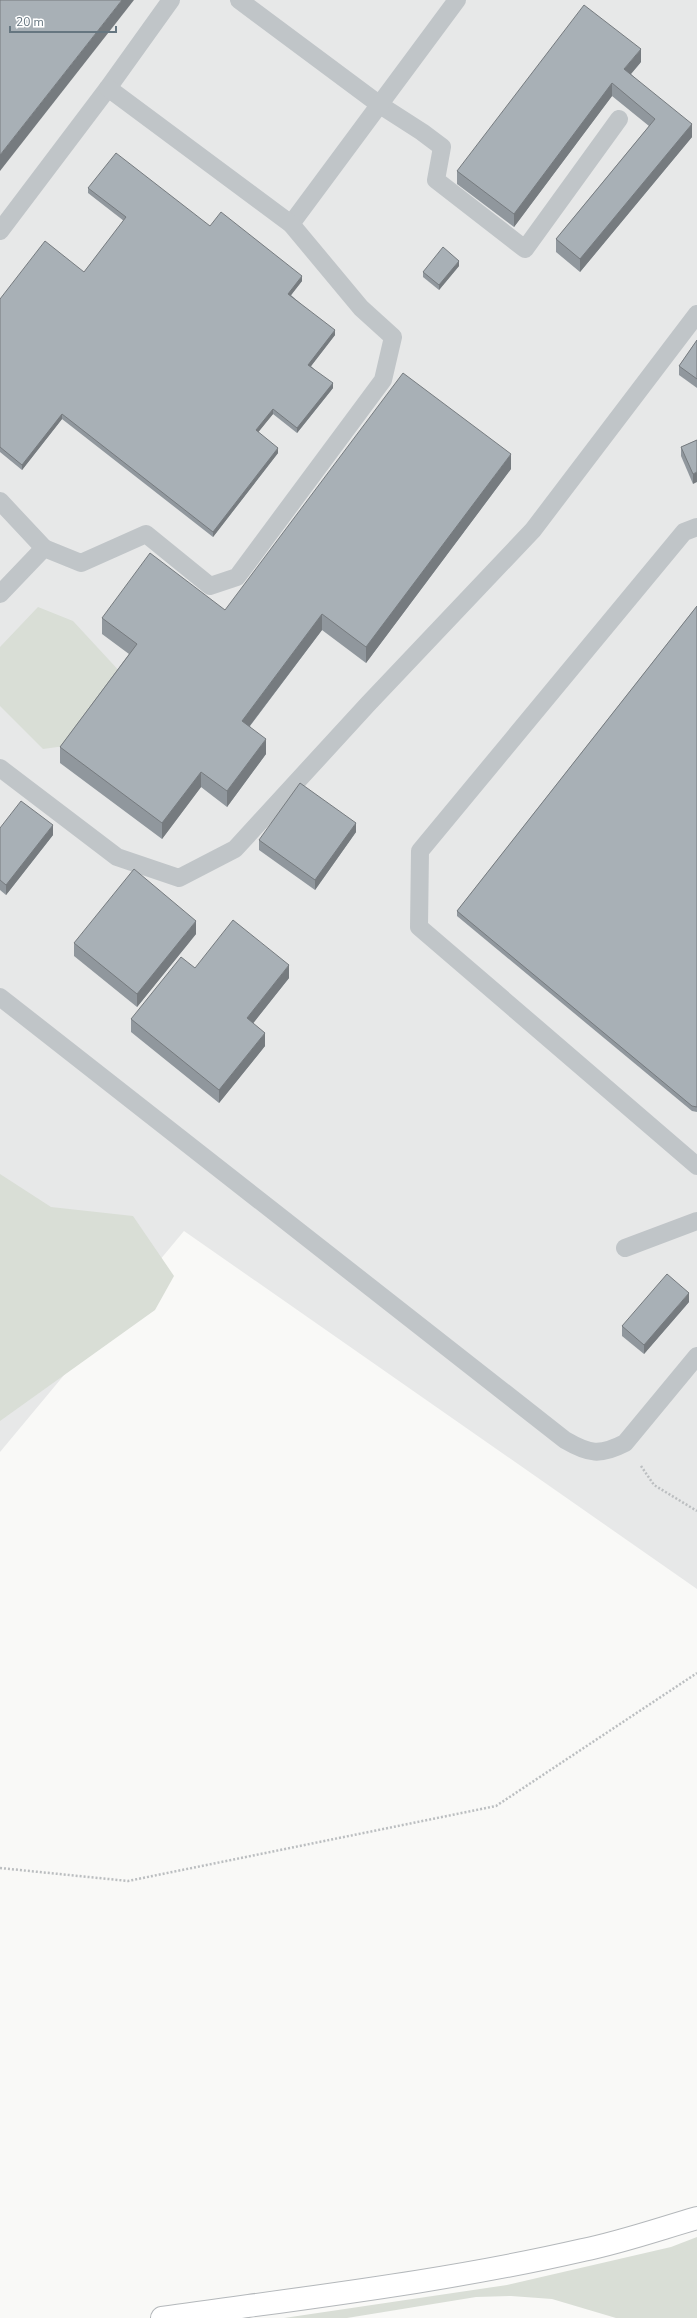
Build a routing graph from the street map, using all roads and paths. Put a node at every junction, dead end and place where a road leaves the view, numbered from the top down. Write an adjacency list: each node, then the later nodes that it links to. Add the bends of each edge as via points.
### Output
1 (171, 0): 4 (lane)
2 (240, 0): 5 (lane)
3 (458, 0): 5 (lane)
4 (108, 88): 7 (lane); 8 (lane)
5 (380, 105): 6 (lane, via 442,147 436,180 525,248); 7 (lane)
6 (619, 119)
7 (292, 224): 12 (lane, via 362,308 393,337 384,380 237,577 210,586 146,534 81,563)
8 (0, 231)
9 (697, 314): 14 (lane, via 533,530 235,849 179,878 117,857)
10 (0, 501): 12 (lane)
11 (697, 527): 16 (lane, via 684,532 420,851 419,927)
12 (44, 548): 13 (lane)
13 (0, 594)
14 (0, 768)
15 (0, 997): 20 (lane, via 565,1440 580,1449 596,1453 610,1451)
16 (697, 1166)
17 (697, 1221): 18 (lane)
18 (625, 1248)
19 (697, 1356): 20 (lane)
20 (625, 1443): 21 (path, via 654,1485)
21 (697, 1511)
22 (697, 1673): 23 (path, via 496,1806 128,1881)
23 (0, 1868)
24 (697, 2218): 25 (highway, via 584,2250 510,2265 423,2281)
25 (162, 2318)

